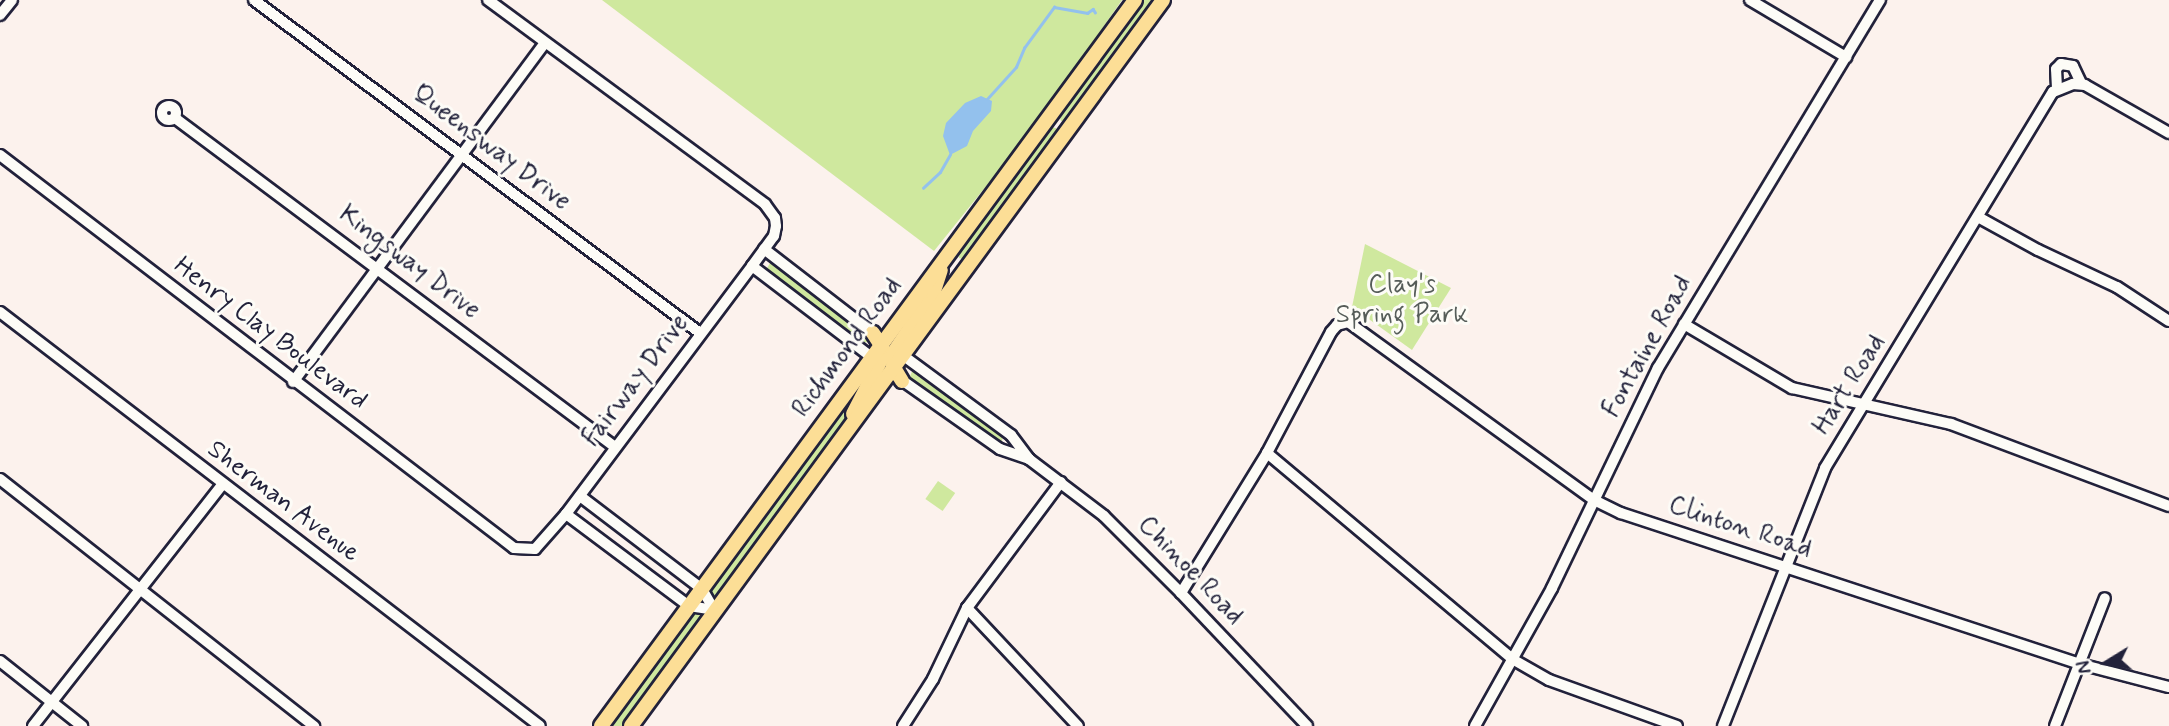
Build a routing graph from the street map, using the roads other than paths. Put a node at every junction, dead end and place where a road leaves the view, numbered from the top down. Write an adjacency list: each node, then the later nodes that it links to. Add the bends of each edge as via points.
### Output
1 (12, 0): 8 (street)
2 (254, 0): 16 (street, Queensway Drive)
3 (488, 0): 9 (street)
4 (1135, 0): 19 (main road, Richmond Road)
5 (1163, 0): 27 (main road, Richmond Road)
6 (1749, 0): 10 (street)
7 (1880, 0): 10 (street, Fontaine Road)
8 (0, 15)
9 (545, 43): 16 (street); 18 (street, Fairway Drive, via 765,204 775,217 774,236)
10 (1846, 57): 24 (street, Fontaine Road)
11 (2081, 83): 12 (street); 12 (street, Hart Road, via 2073,66 2061,64 2056,69); 14 (street, Hart Road)
12 (2057, 88): 17 (street, Hart Road)
13 (175, 118): 21 (street, Kingsway Drive)
14 (2169, 133)
15 (0, 155): 28 (street, Henry Clay Boulevard)
16 (463, 155): 21 (street); 25 (street, Queensway Drive)
17 (1978, 217): 23 (street, via 2117,287); 29 (street, Hart Road)
18 (764, 249): 20 (street, Fairway Drive); 26 (street)
19 (947, 256): 26 (main road, Richmond Road); 27 (main road, via 933,294)
20 (752, 266): 25 (street, Fairway Drive); 27 (street)
21 (378, 267): 28 (street); 30 (street, Kingsway Drive)
22 (0, 312): 35 (street, Sherman Avenue)
23 (2169, 321)
24 (1684, 324): 29 (street, via 1793,388); 37 (street, Fontaine Road)
25 (700, 333): 30 (street, Fairway Drive)
26 (879, 340): 27 (main road)
27 (891, 364): 32 (street, Chinoe Road, via 1000,449); 32 (street, Chinoe Road, via 1011,435); 42 (main road, Richmond Road); 48 (main road, Richmond Road, via 864,387 842,438)
28 (293, 382): 40 (street, Henry Clay Boulevard)
29 (1866, 404): 38 (street, via 1951,424); 41 (street, Hart Road, via 1819,480)
30 (615, 447): 36 (street, Fairway Drive)
31 (1267, 453): 37 (street, Clinton Road, via 1329,336 1342,322 1348,322); 44 (street); 49 (street)
32 (1029, 459): 34 (street, Chinoe Road)
33 (0, 479): 43 (street)
34 (1061, 482): 44 (street, Chinoe Road, via 1104,516); 47 (street)
35 (222, 484): 43 (street); 57 (street, Sherman Avenue)
36 (580, 496): 39 (street, Fairway Drive); 42 (street)
37 (1594, 500): 41 (street, Clinton Road); 49 (street, Fontaine Road)
38 (2169, 506)
39 (566, 514): 40 (street, Fairway Drive, via 535,549); 46 (street)
40 (514, 548)
41 (1784, 567): 51 (street, Clinton Road); 65 (street, Hart Road)
42 (702, 589): 46 (main road, Richmond Road); 48 (street)
43 (141, 590): 53 (street); 56 (street)
44 (1181, 593): 62 (street, Chinoe Road)
45 (2105, 598): 51 (street)
46 (690, 606): 48 (street); 58 (main road, Richmond Road)
47 (967, 608): 60 (street, via 933,680); 61 (street)
48 (714, 610): 59 (main road, Richmond Road)
49 (1514, 660): 63 (street, Fontaine Road); 64 (street, via 1549,680)
50 (0, 661): 53 (street)
51 (2080, 664): 52 (street, Clinton Road); 66 (street)
52 (2169, 687)
53 (52, 702): 54 (street); 55 (street)
54 (33, 726)
55 (82, 726)
56 (314, 726)
57 (540, 726)
58 (601, 726)
59 (631, 726)
60 (903, 726)
61 (1078, 726)
62 (1307, 726)
63 (1475, 726)
64 (1677, 726)
65 (1723, 726)
66 (2055, 726)

